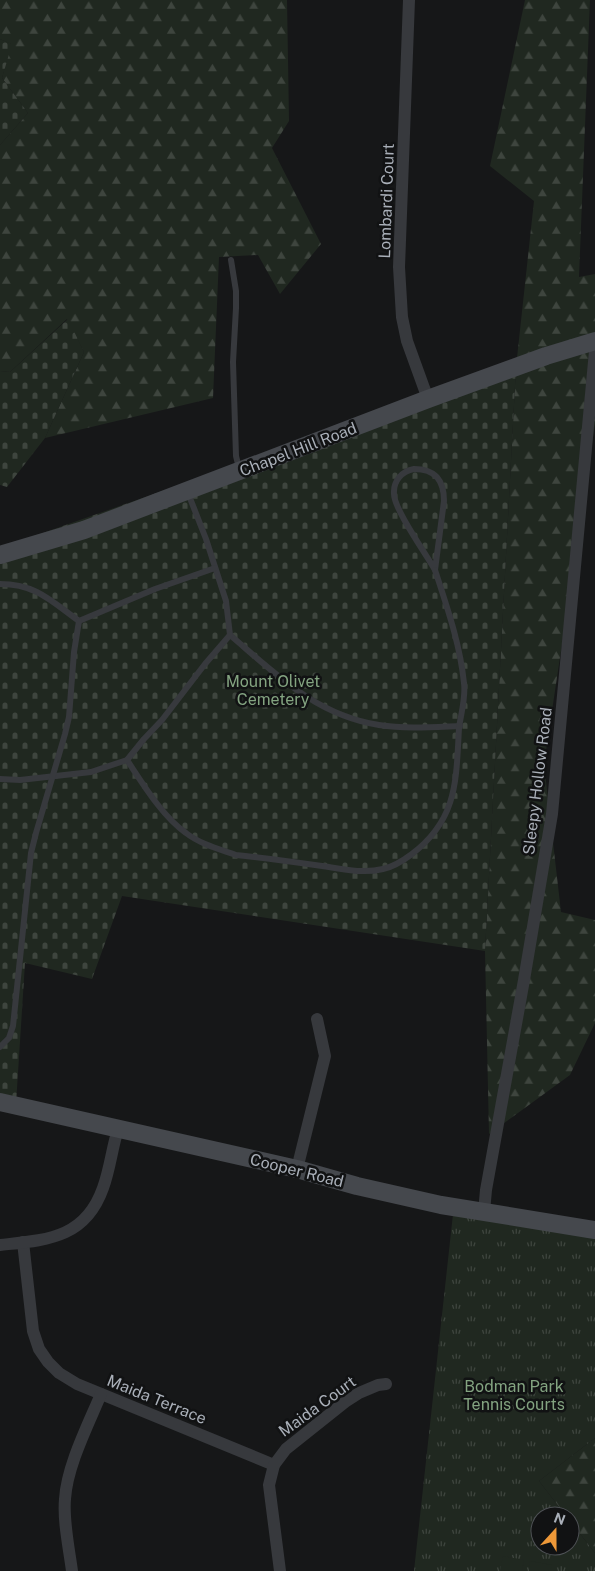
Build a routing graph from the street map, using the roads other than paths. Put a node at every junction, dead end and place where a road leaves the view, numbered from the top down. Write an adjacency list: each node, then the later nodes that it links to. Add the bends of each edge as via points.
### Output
1 (409, 0): 5 (street, Lombardi Court, via 400,303 407,341)
2 (231, 260): 6 (lane, via 236,291 233,362 236,456)
3 (595, 341): 5 (street, Chapel Hill Road)
4 (595, 351): 23 (street, Sleepy Hollow Road, via 552,814)
5 (428, 399): 6 (street, Chapel Hill Road)
6 (240, 471): 7 (street, Chapel Hill Road)
7 (187, 491): 8 (street, Chapel Hill Road, via 84,530); 9 (lane)
8 (0, 555)
9 (215, 568): 12 (lane); 13 (lane, via 226,601)
10 (435, 570): 10 (lane, via 444,491 435,475 420,469 406,471 394,487 396,504); 14 (lane, via 457,644 464,684)
11 (0, 584): 12 (lane, via 31,589)
12 (79, 621): 16 (lane, via 69,717)
13 (230, 635): 14 (lane, via 302,694 335,712 381,725); 15 (lane)
14 (460, 726): 15 (lane, via 453,793 440,825 405,859 389,868 372,871 246,856 217,849 179,828)
15 (127, 760): 16 (lane, via 91,772)
16 (52, 777): 17 (lane); 19 (lane, via 31,853 13,1026 10,1038)
17 (0, 779)
18 (317, 1019): 22 (street, via 325,1056)
19 (0, 1047)
20 (0, 1102): 21 (street, Cooper Road)
21 (118, 1129): 22 (street, Cooper Road); 25 (street, via 103,1188 89,1214 80,1224 60,1236)
22 (297, 1169): 23 (street, Cooper Road, via 357,1186)
23 (484, 1212): 24 (street, Cooper Road)
24 (595, 1230)
25 (23, 1242): 26 (street); 28 (street, Maida Terrace, via 34,1331 40,1350 59,1373)
26 (0, 1245)
27 (386, 1384): 29 (street, Maida Court, via 359,1392 345,1402 286,1449)
28 (101, 1394): 29 (street, Maida Terrace); 30 (street, via 81,1441 66,1489)
29 (274, 1465): 31 (street, via 269,1485)
30 (72, 1571)
31 (280, 1571)

